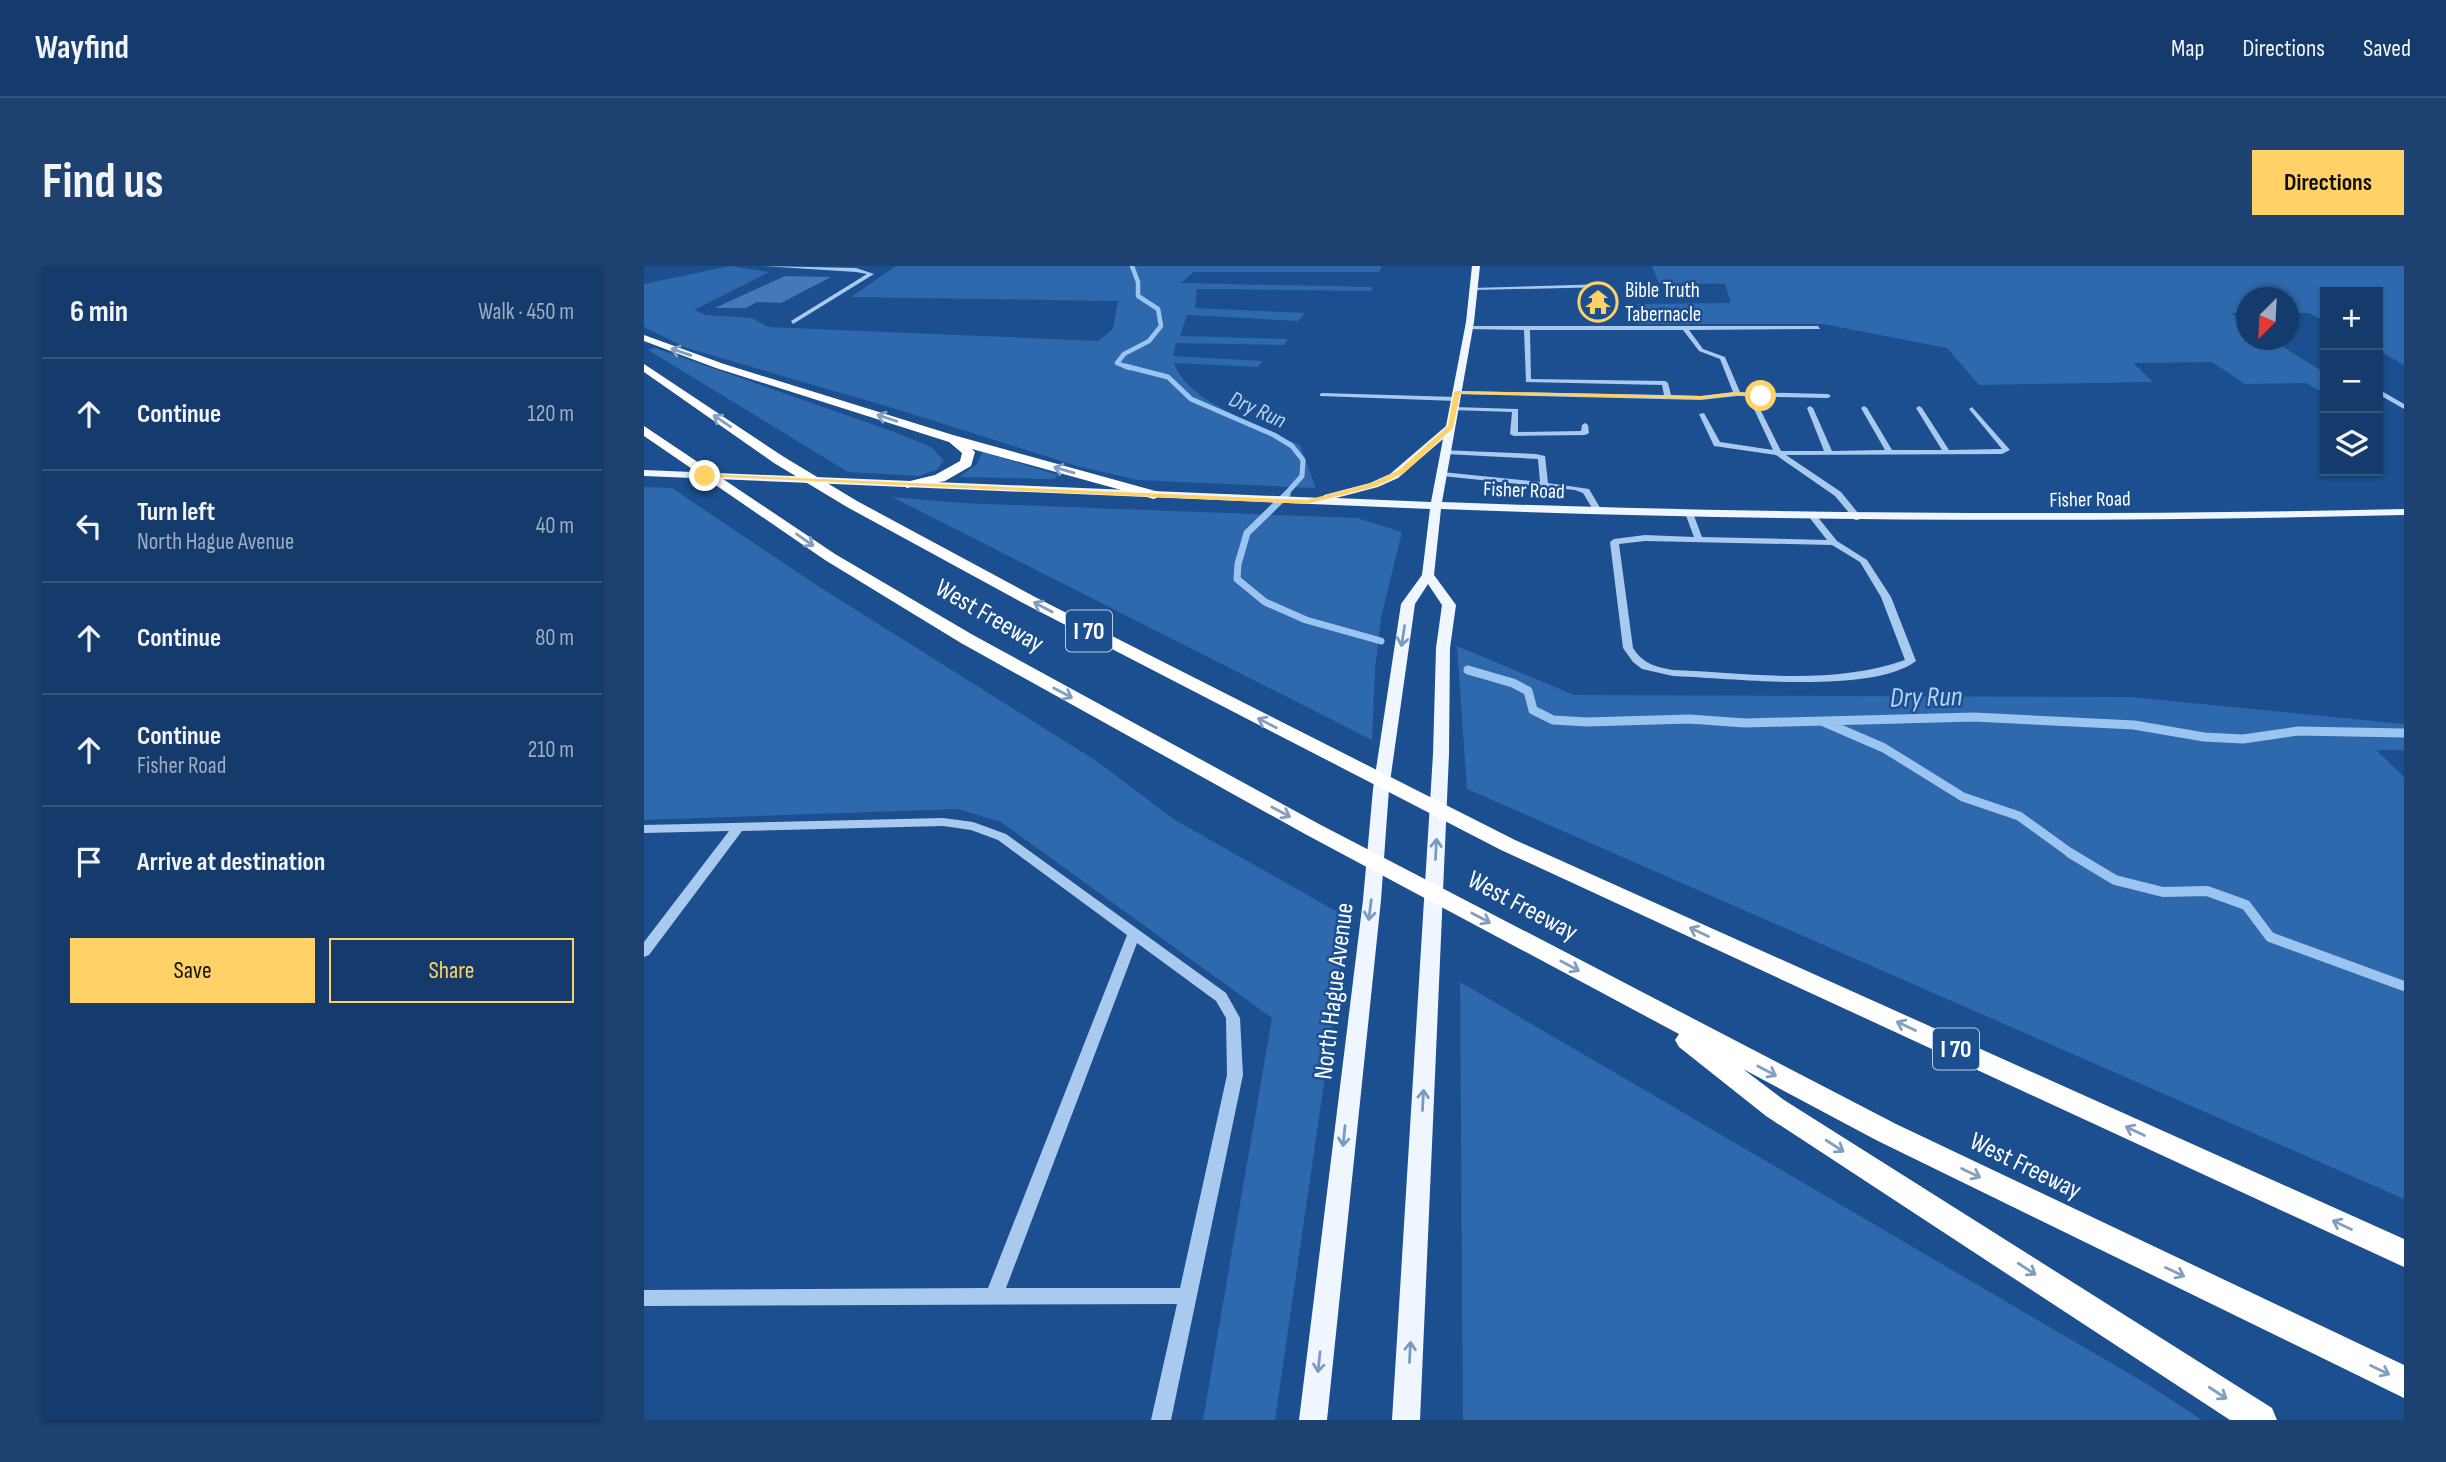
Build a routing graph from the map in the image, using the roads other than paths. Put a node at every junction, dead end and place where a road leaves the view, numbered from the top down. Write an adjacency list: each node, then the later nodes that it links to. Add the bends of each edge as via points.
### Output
1 (767, 266): 5 (lane, via 871,274)
2 (1476, 266): 4 (main road, North Hague Avenue)
3 (1607, 286): 4 (lane)
4 (1474, 288): 6 (main road, North Hague Avenue)
5 (793, 322)
6 (1469, 328): 7 (lane); 19 (main road, North Hague Avenue)
7 (1527, 328): 8 (lane); 12 (lane)
8 (1685, 328): 9 (lane); 14 (lane, via 1701,350 1723,358)
9 (1818, 328)
10 (644, 338): 30 (highway, one-way to 10)
11 (644, 367): 56 (highway, West Freeway / I 70, one-way to 11, via 1508,845 852,504)
12 (1528, 381): 13 (lane); 17 (lane, via 1665,383)
13 (1528, 394): 17 (lane); 19 (lane)
14 (1737, 394): 17 (lane); 18 (lane)
15 (2383, 394): 21 (lane)
16 (1322, 395): 19 (lane)
17 (1668, 396)
18 (1828, 396)
19 (1456, 400): 27 (lane, via 1516,410 1514,434 1585,433); 28 (main road, North Hague Avenue)
20 (1756, 407): 32 (lane)
21 (2404, 407)
22 (1810, 408): 33 (lane)
23 (1864, 408): 34 (lane)
24 (1919, 408): 35 (lane)
25 (1972, 408): 35 (lane, via 2006,450)
26 (1702, 414): 32 (lane, via 1717,444)
27 (1585, 425)
28 (1451, 427): 31 (main road, North Hague Avenue); 41 (main road, via 1394,477)
29 (644, 429): 55 (highway, West Freeway / I 70, one-way to 55, via 830,557 967,639)
30 (952, 439): 38 (highway, via 969,453 966,463 940,478); 40 (highway, one-way to 30)
31 (1445, 452): 37 (main road, North Hague Avenue); 39 (lane, via 1542,458)
32 (1778, 453): 33 (lane); 47 (lane, via 1838,494)
33 (1829, 453): 34 (lane)
34 (1890, 453): 35 (lane)
35 (1947, 453)
36 (644, 473): 38 (main road, Fisher Road)
37 (1441, 474): 39 (lane); 42 (main road, North Hague Avenue)
38 (911, 485): 40 (main road, Fisher Road)
39 (1544, 486): 43 (lane, via 1586,491)
40 (1154, 495): 41 (main road, Fisher Road)
41 (1307, 502): 42 (main road, Fisher Road)
42 (1436, 506): 43 (main road, Fisher Road); 50 (main road, North Hague Avenue)
43 (1598, 511): 45 (main road, Fisher Road)
44 (2404, 512): 47 (main road, Fisher Road)
45 (1689, 513): 46 (main road, Fisher Road); 48 (lane)
46 (1813, 517): 47 (main road, Fisher Road); 49 (lane)
47 (1858, 518)
48 (1699, 540): 49 (lane); 49 (lane, via 1614,542 1628,648 1636,662 1673,673 1805,678 1872,673 1911,661 1886,597 1863,560)
49 (1834, 543)
50 (1428, 575): 62 (main road, North Hague Avenue, one-way to 62, via 1408,604 1381,789); 63 (main road, one-way to 50, via 1443,648 1449,605)
51 (737, 829): 52 (lane); 53 (lane, via 943,822 973,826 1002,837); 54 (lane)
52 (647, 833)
53 (1134, 934): 57 (lane, via 1221,997 1233,1018 1235,1074); 58 (lane)
54 (644, 952)
55 (1642, 1004): 60 (highway, West Freeway / I 70, one-way to 60, via 1886,1132); 64 (highway, one-way to 64, via 1775,1108)
56 (2404, 1253)
57 (1188, 1296): 58 (lane); 61 (lane)
58 (994, 1297): 59 (lane)
59 (644, 1298)
60 (2404, 1382)
61 (1161, 1420)
62 (1313, 1420)
63 (1406, 1420)
64 (2260, 1420)

